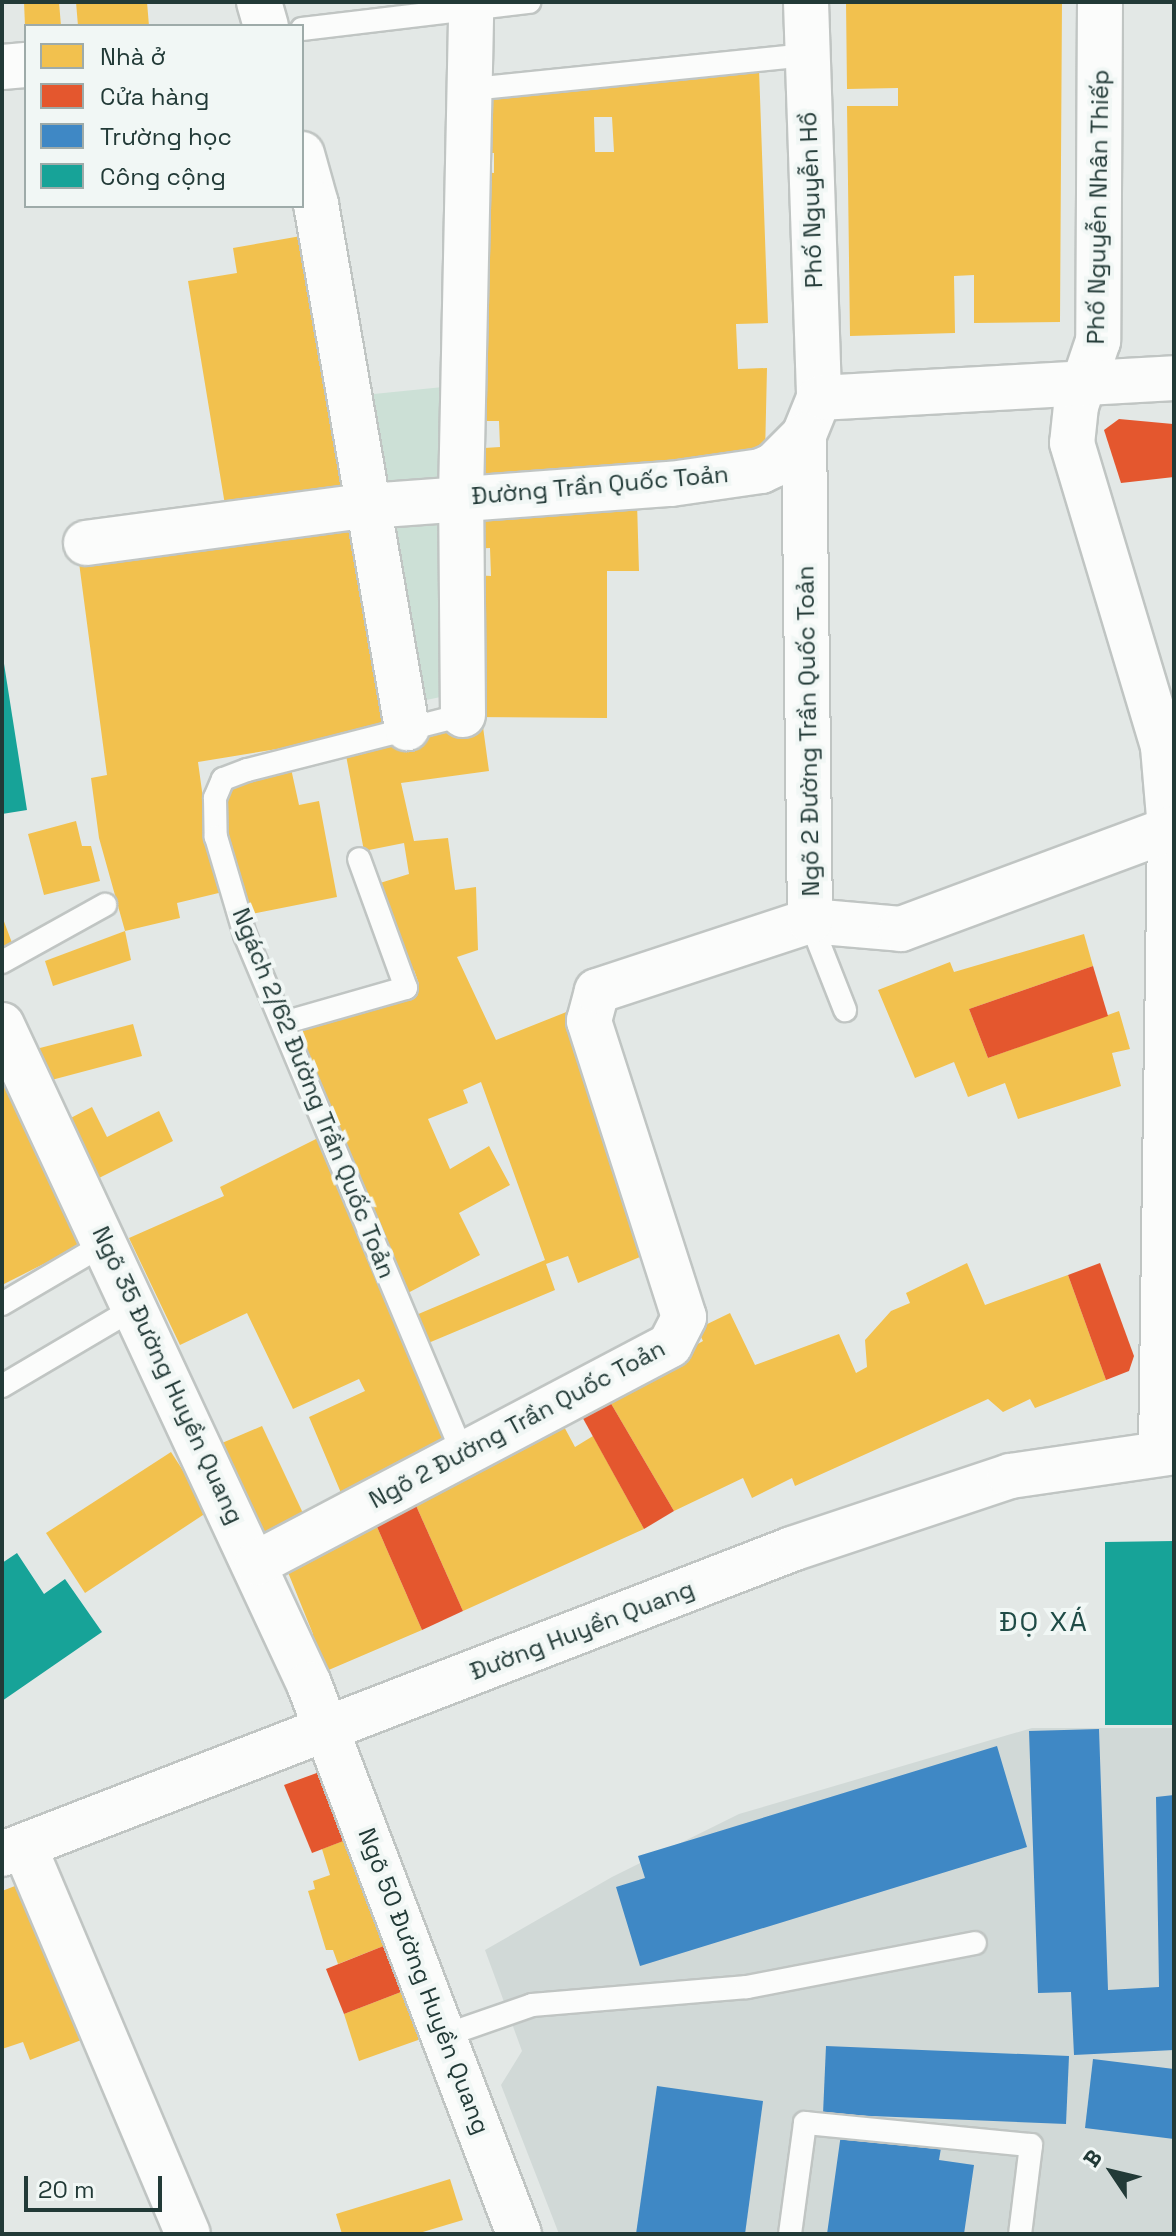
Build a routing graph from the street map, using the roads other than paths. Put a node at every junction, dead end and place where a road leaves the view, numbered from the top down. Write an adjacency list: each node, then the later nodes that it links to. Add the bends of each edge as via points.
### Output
1 (259, 2): 6 (street)
2 (529, 2): 5 (lane)
3 (806, 2): 8 (street, Phố Nguyễn Hồ)
4 (1100, 2): 14 (street, Phố Nguyễn Nhân Thiếp, via 1098,341)
5 (471, 9): 7 (lane); 11 (street)
6 (265, 24)
7 (304, 29)
8 (805, 55): 11 (lane); 15 (street, Phố Nguyễn Hồ)
9 (24, 65): 10 (street)
10 (2, 67)
11 (472, 89): 16 (street)
12 (304, 161): 17 (street, via 316,204)
13 (1174, 378): 14 (street)
14 (1088, 379): 15 (street); 21 (street, Phố Nguyễn Nhân Thiếp, via 1076,406 1074,453 1159,721)
15 (812, 417): 16 (street, Đường Trần Quốc Toản, via 774,465 761,471 671,484); 24 (street, Ngõ 2 Đường Trần Quốc Toản)
16 (461, 497): 17 (street, Đường Trần Quốc Toản); 19 (street)
17 (365, 507): 18 (street, Đường Trần Quốc Toản); 20 (street)
18 (86, 543)
19 (463, 715): 20 (lane, Ngách 2/62 Đường Trần Quốc Toản)
20 (407, 728): 27 (lane, Ngách 2/62 Đường Trần Quốc Toản, via 247,770 223,779 215,798 216,837 245,935)
21 (1170, 829): 24 (street, via 901,929); 33 (street, Phố Nguyễn Nhân Thiếp)
22 (359, 859): 27 (lane, via 406,988)
23 (105, 905): 25 (lane)
24 (810, 921): 26 (lane); 34 (street, Ngõ 2 Đường Trần Quốc Toản, via 597,991 589,1021 684,1317 670,1345)
25 (2, 962)
26 (845, 1010)
27 (283, 1023): 34 (lane, Ngách 2/62 Đường Trần Quốc Toản)
28 (2, 1025): 29 (street, Ngõ 35 Đường Huyền Quang)
29 (106, 1243): 30 (lane); 31 (street, Ngõ 35 Đường Huyền Quang)
30 (2, 1304)
31 (136, 1307): 32 (lane); 35 (street, Ngõ 35 Đường Huyền Quang)
32 (2, 1386)
33 (1167, 1451): 36 (street, Đường Huyền Quang, via 1010,1476 792,1549)
34 (463, 1454): 35 (street, Ngõ 2 Đường Trần Quốc Toản)
35 (257, 1563): 36 (street, Ngõ 35 Đường Huyền Quang)
36 (328, 1728): 37 (street, Đường Huyền Quang); 39 (street, Ngõ 50 Đường Huyền Quang)
37 (13, 1850): 40 (street)
38 (975, 1943): 39 (lane, via 747,1987 532,2005)
39 (446, 2035): 41 (street, Ngõ 50 Đường Huyền Quang)
40 (188, 2234)
41 (519, 2234)
42 (790, 2234): 43 (lane, via 805,2123 1031,2145)
43 (1020, 2234)

